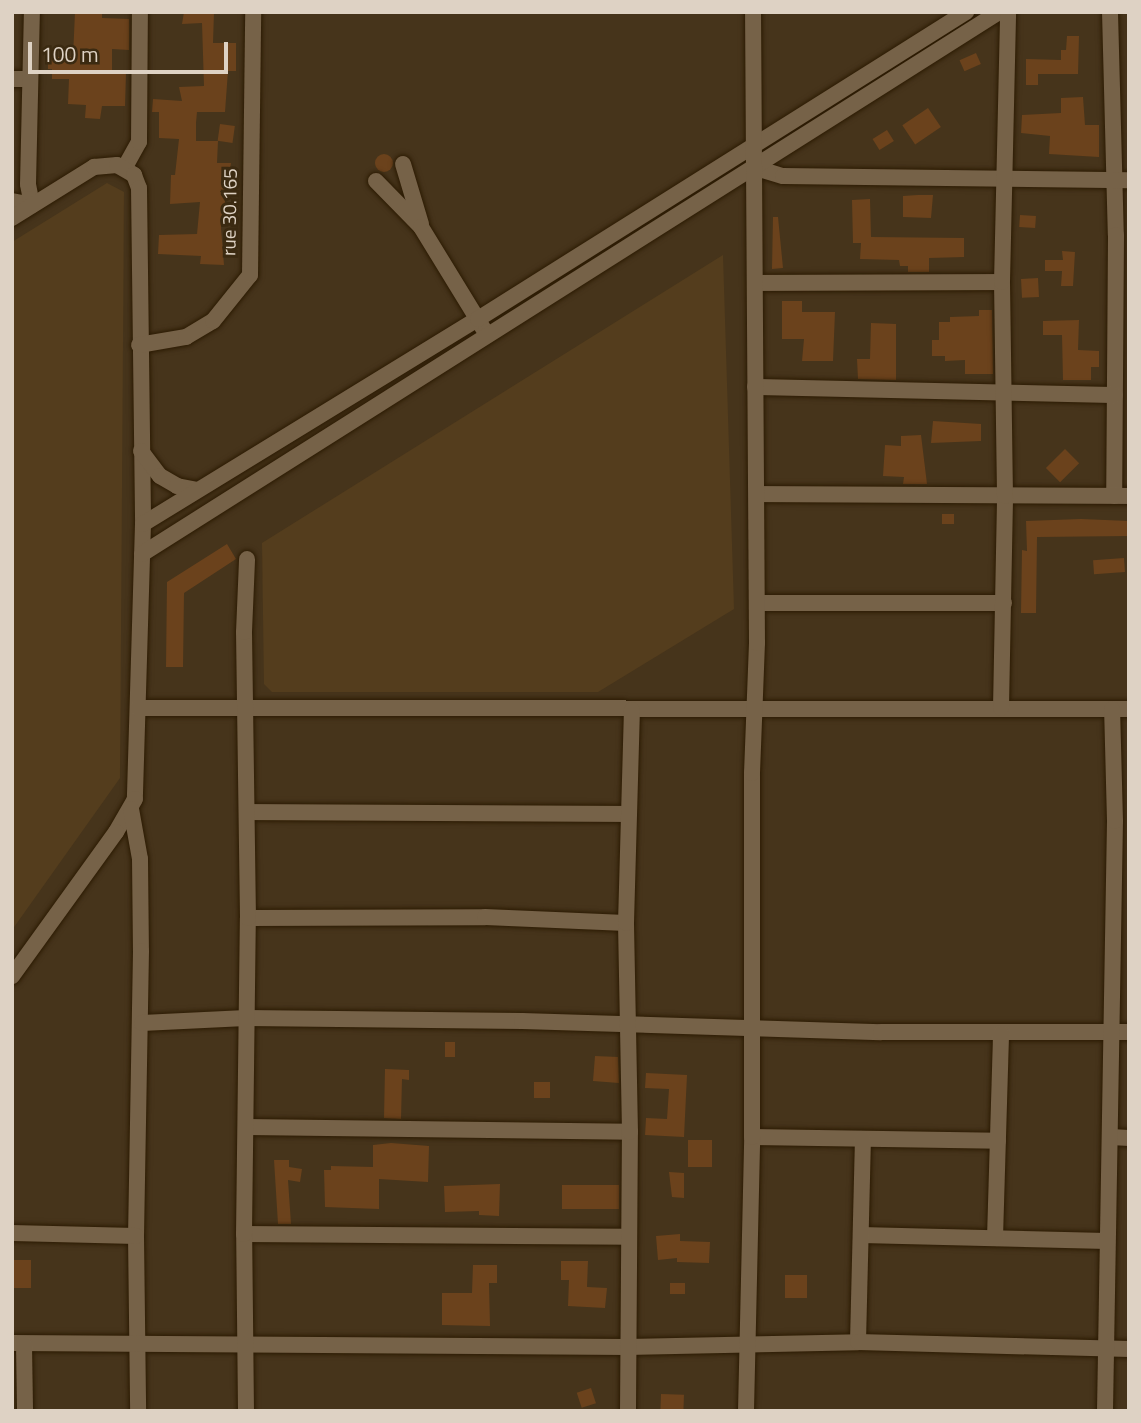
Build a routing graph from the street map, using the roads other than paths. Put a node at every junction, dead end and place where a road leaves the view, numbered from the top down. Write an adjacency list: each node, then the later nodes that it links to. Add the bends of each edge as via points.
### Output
1 (32, 12): 10 (street)
2 (140, 12): 13 (street, via 139,142)
3 (253, 12): 27 (street, rue 30.165, via 250,275 213,321 186,337)
4 (753, 12): 11 (street)
5 (966, 12): 11 (street)
6 (999, 12): 14 (street)
7 (1008, 12): 15 (street)
8 (1110, 12): 16 (street)
9 (12, 79): 10 (street)
10 (30, 79): 19 (street, via 28,184)
11 (753, 147): 14 (street); 25 (street)
12 (403, 164): 21 (street)
13 (125, 167): 19 (street, via 94,167); 27 (street, via 139,188)
14 (752, 167): 15 (street, via 783,176); 23 (street); 26 (street)
15 (1004, 177): 16 (street); 22 (street)
16 (1121, 180): 24 (street)
17 (376, 181): 21 (street)
18 (12, 201): 19 (street)
19 (32, 205): 20 (street)
20 (12, 218)
21 (421, 227): 25 (street)
22 (1002, 282): 23 (street); 29 (street)
23 (756, 283): 28 (street)
24 (1123, 288): 30 (street)
25 (478, 319): 26 (street); 32 (street)
26 (488, 336): 37 (street)
27 (139, 345): 31 (street)
28 (755, 387): 29 (street); 33 (street)
29 (1004, 390): 30 (street); 34 (street)
30 (1115, 395): 35 (street)
31 (141, 451): 32 (street, via 160,475 177,486); 36 (street)
32 (197, 490): 36 (street)
33 (757, 494): 34 (street); 39 (street)
34 (1005, 496): 35 (street); 40 (street)
35 (1121, 496)
36 (143, 524): 37 (street)
37 (142, 554): 41 (street)
38 (247, 559): 42 (street)
39 (757, 603): 40 (street); 46 (street)
40 (1004, 603): 43 (street)
41 (138, 708): 42 (street); 47 (street)
42 (247, 708): 45 (street); 48 (street)
43 (1001, 708): 44 (street); 46 (street)
44 (1120, 709): 50 (street)
45 (632, 710): 46 (street); 49 (street)
46 (754, 710): 57 (street)
47 (131, 809): 53 (street); 55 (street, via 140,859)
48 (247, 812): 49 (street); 51 (street)
49 (626, 814): 52 (street)
50 (1122, 821): 58 (street)
51 (248, 918): 52 (street, via 473,917); 54 (street)
52 (626, 923): 56 (street)
53 (12, 975)
54 (246, 1018): 55 (street); 56 (street); 61 (street)
55 (142, 1023): 71 (street)
56 (628, 1024): 57 (street); 62 (street)
57 (751, 1027): 60 (street); 63 (street)
58 (1112, 1032): 59 (street); 60 (street); 64 (street)
59 (1129, 1032)
60 (1001, 1033): 67 (street)
61 (246, 1127): 62 (street); 69 (street)
62 (630, 1132): 72 (street)
63 (752, 1137): 66 (street); 75 (street)
64 (1111, 1137): 65 (street); 74 (street)
65 (1129, 1138)
66 (863, 1139): 67 (street); 70 (street)
67 (998, 1141): 73 (street)
68 (12, 1233): 71 (street)
69 (244, 1234): 72 (street); 79 (street)
70 (861, 1235): 73 (street); 76 (street)
71 (136, 1236): 78 (street)
72 (629, 1237): 80 (street)
73 (995, 1238): 74 (street)
74 (1107, 1241): 81 (street)
75 (746, 1342): 76 (street); 80 (street); 87 (street)
76 (858, 1342): 81 (street)
77 (18, 1343): 78 (street); 83 (street)
78 (138, 1343): 79 (street); 84 (street)
79 (247, 1344): 80 (street); 85 (street)
80 (627, 1347): 86 (street)
81 (1105, 1349): 82 (street); 88 (street)
82 (1129, 1349)
83 (25, 1411)
84 (138, 1411)
85 (246, 1411)
86 (628, 1411)
87 (746, 1411)
88 (1105, 1411)

